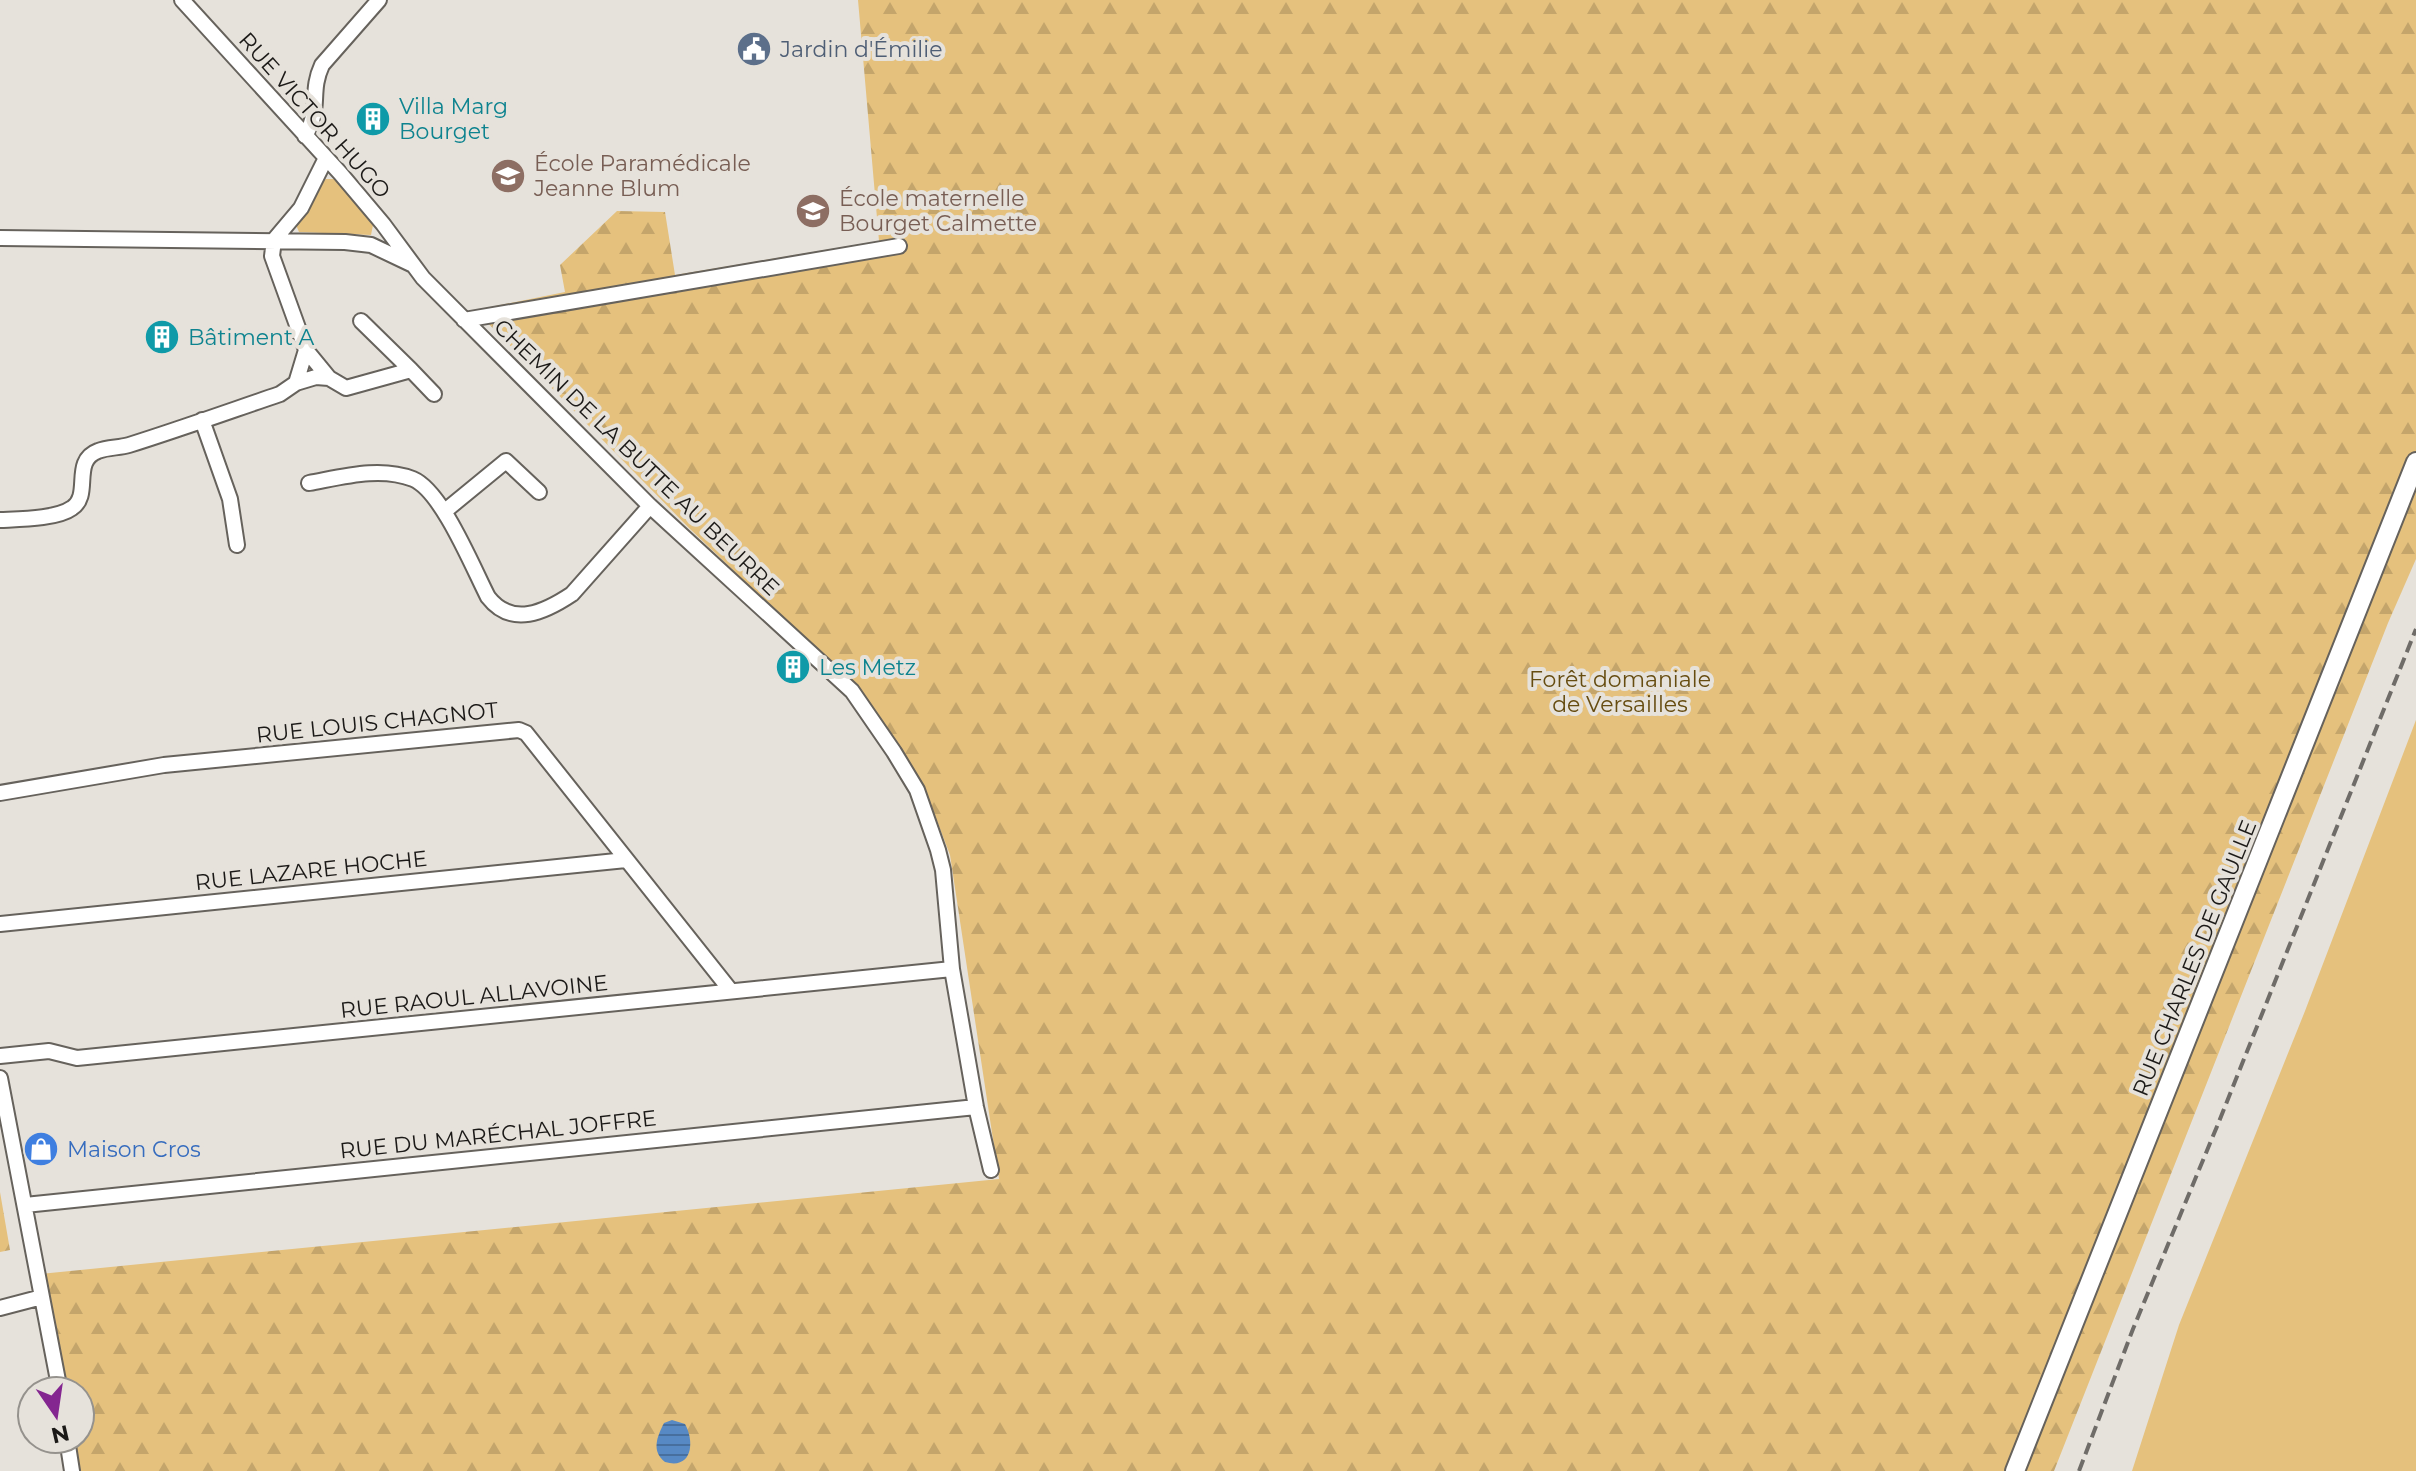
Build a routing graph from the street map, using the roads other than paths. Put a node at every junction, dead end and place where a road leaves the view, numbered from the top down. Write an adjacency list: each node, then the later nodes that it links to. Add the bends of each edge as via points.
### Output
1 (182, 0): 3 (street, RUE VICTOR HUGO)
2 (379, 0): 3 (street, via 322,65 316,77 316,116)
3 (305, 136): 4 (street, RUE VICTOR HUGO)
4 (326, 158): 5 (street, RUE VICTOR HUGO); 7 (street, via 301,208)
5 (383, 224): 8 (street); 10 (street, CHEMIN DE LA BUTTE AU BEURRE)
6 (0, 238): 7 (street, CHEMIN DE LA BUTTE AU BEURRE)
7 (274, 240): 8 (street, CHEMIN DE LA BUTTE AU BEURRE); 13 (street, via 272,256)
8 (371, 245): 10 (street, CHEMIN DE LA BUTTE AU BEURRE)
9 (899, 246): 11 (street)
10 (412, 264): 11 (street, CHEMIN DE LA BUTTE AU BEURRE)
11 (464, 320): 22 (street, CHEMIN DE LA BUTTE AU BEURRE)
12 (361, 321): 14 (street)
13 (306, 350): 15 (street); 16 (street)
14 (411, 370): 15 (street, via 346,388); 17 (street)
15 (329, 378): 16 (street)
16 (296, 383): 18 (street, via 280,394)
17 (434, 394)
18 (202, 420): 24 (street, via 125,447 97,451 86,460 79,501 69,510); 25 (street, via 230,499)
19 (2416, 462): 39 (main road, RUE CHARLES DE GAULLE)
20 (309, 483): 23 (street, via 393,474 416,480)
21 (539, 492): 23 (street, via 506,461)
22 (650, 506): 23 (street, via 572,594 520,615 496,607 488,597); 29 (street, CHEMIN DE LA BUTTE AU BEURRE, via 852,691 894,752 917,790 938,850)
23 (445, 511)
24 (0, 520)
25 (237, 545)
26 (0, 793): 27 (street, RUE LOUIS CHAGNOT, via 164,765 519,730)
27 (626, 860): 28 (street, RUE LAZARE HOCHE); 30 (street, RUE LOUIS CHAGNOT)
28 (0, 924)
29 (952, 969): 30 (street, RUE RAOUL ALLAVOINE); 33 (street, CHEMIN DE LA BUTTE AU BEURRE)
30 (731, 991): 31 (street, RUE RAOUL ALLAVOINE, via 77,1058 49,1051)
31 (0, 1056)
32 (0, 1078): 35 (street)
33 (976, 1107): 34 (street, CHEMIN DE LA BUTTE AU BEURRE); 35 (street, RUE DU MARÉCHAL JOFFRE)
34 (991, 1170)
35 (25, 1205): 36 (street)
36 (42, 1297): 37 (street); 38 (street)
37 (0, 1308)
38 (57, 1375)
39 (2015, 1471)

